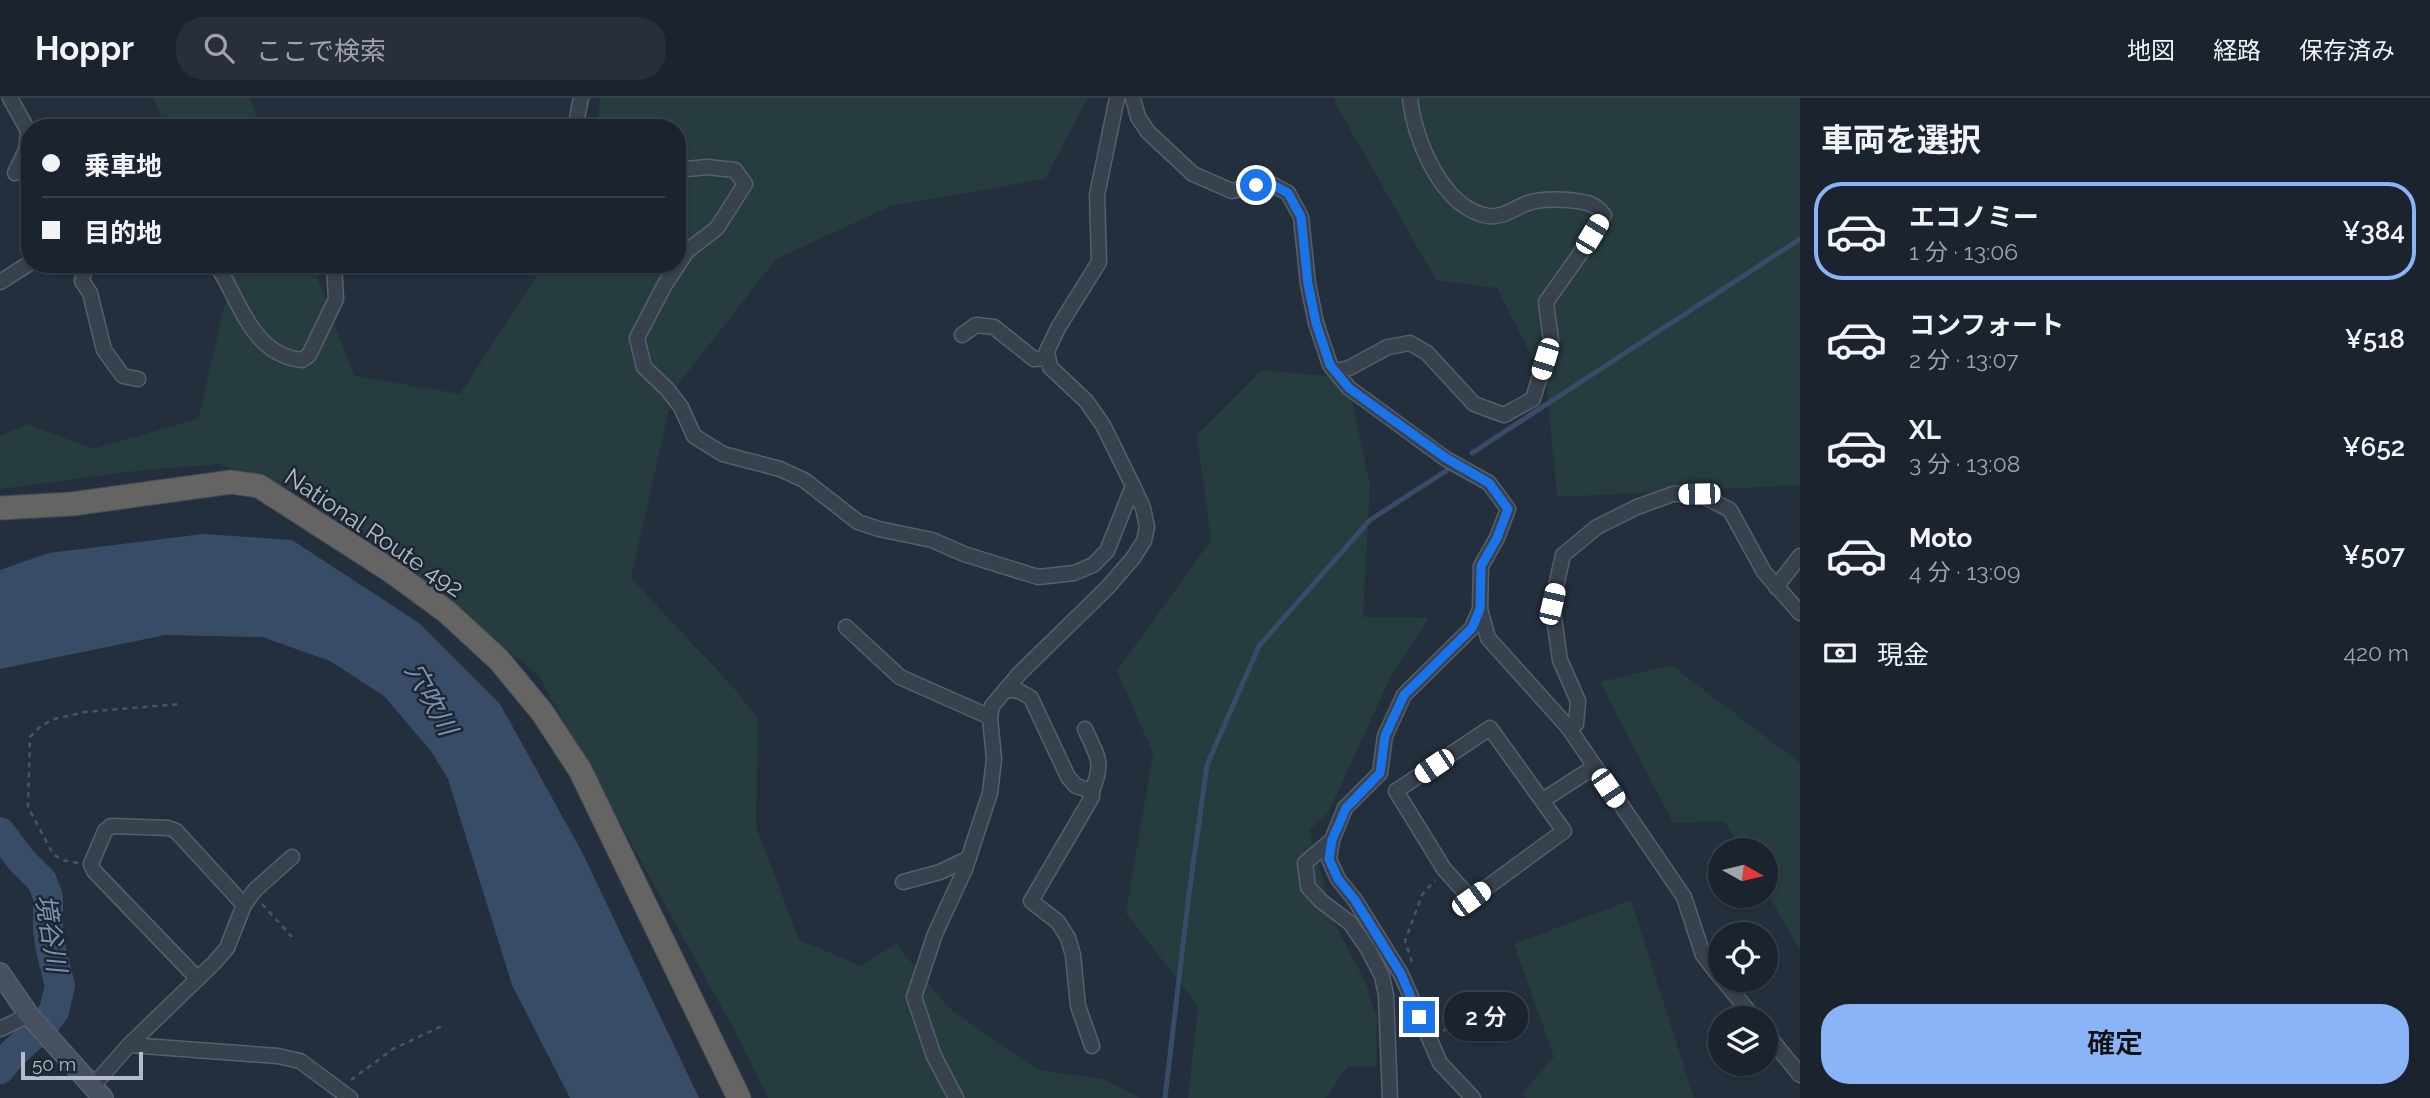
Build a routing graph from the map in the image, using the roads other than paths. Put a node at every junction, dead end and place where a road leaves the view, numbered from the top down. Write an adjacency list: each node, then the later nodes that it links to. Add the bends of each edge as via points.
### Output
1 (10, 98): 6 (street)
2 (581, 98): 7 (street)
3 (1117, 98): 19 (street, via 1097,195 1099,262 1058,328)
4 (1133, 98): 20 (street, via 1148,132 1193,174 1233,191 1273,185 1288,193 1301,217 1316,323)
5 (1410, 98): 20 (street, via 1429,165 1463,206 1489,216 1530,203 1560,200 1596,206 1604,215 1546,302 1550,340 1533,399 1504,415 1474,404 1427,353 1410,342)
6 (21, 119)
7 (577, 119)
8 (21, 160): 10 (street)
9 (686, 169): 11 (street, via 735,170 745,184 716,228)
10 (15, 173)
11 (686, 253)
12 (21, 268): 17 (street)
13 (84, 273): 21 (street, via 82,281 90,293 104,350 123,376)
14 (221, 273): 15 (street, via 259,339 274,352 302,360 309,355 335,299)
15 (334, 273)
16 (673, 273): 22 (street, via 637,338 644,367 681,407 694,436 723,454 804,480 858,522 932,540 1038,577 1074,573 1093,565 1107,551)
17 (0, 282)
18 (962, 335): 19 (street, via 976,325 994,327 1034,359)
19 (1048, 358): 22 (street, via 1103,425)
20 (1335, 371): 26 (street, via 1349,388 1489,483 1508,509 1481,566)
21 (138, 379)
22 (1133, 486): 29 (street, via 1147,527 1144,541 1108,587)
23 (0, 508): 54 (highway, National Route 492, via 72,504 230,482 259,486 447,612 508,670 580,769)
24 (1800, 556): 25 (street)
25 (1776, 587): 27 (street); 31 (street, via 1730,510 1699,494 1673,494 1597,527 1563,555 1552,604 1560,660 1578,701 1576,724)
26 (1480, 609): 31 (street, via 1488,638); 36 (street, via 1472,628 1404,695 1385,736 1380,773 1346,808)
27 (1800, 613)
28 (846, 627): 30 (street, via 900,677)
29 (1006, 689): 30 (street); 34 (street, via 1031,698 1068,776 1076,786)
30 (989, 717): 38 (street, via 994,759 990,793)
31 (1568, 727): 33 (street)
32 (1085, 729): 34 (street, via 1100,761)
33 (1594, 767): 35 (street); 41 (street, via 1684,897)
34 (1092, 791): 49 (street, via 1031,901 1058,922 1068,938 1078,1006)
35 (1544, 800): 35 (street, via 1564,831 1471,899 1444,869 1396,791 1490,727)
36 (1332, 840): 56 (street, via 1305,863 1308,887 1350,923 1382,976); 57 (street, via 1329,859 1338,879 1401,974 1440,1063)
37 (292, 857): 40 (street)
38 (969, 858): 39 (street); 55 (street, via 935,934 914,997 934,1056)
39 (903, 882)
40 (248, 900): 43 (street, via 227,948); 43 (street, via 176,831 111,826 105,831 91,864 100,879)
41 (1708, 962)
42 (0, 973): 46 (main road)
43 (198, 979): 48 (street)
44 (1732, 992): 45 (street)
45 (1744, 1006)
46 (32, 1019): 47 (street); 52 (main road)
47 (0, 1029)
48 (130, 1045): 52 (street); 53 (street, via 300,1061)
49 (1092, 1046)
50 (1778, 1048): 51 (street)
51 (1800, 1075)
52 (98, 1092)
53 (347, 1095)
54 (739, 1098)
55 (956, 1098)
56 (1390, 1098)
57 (1473, 1098)

